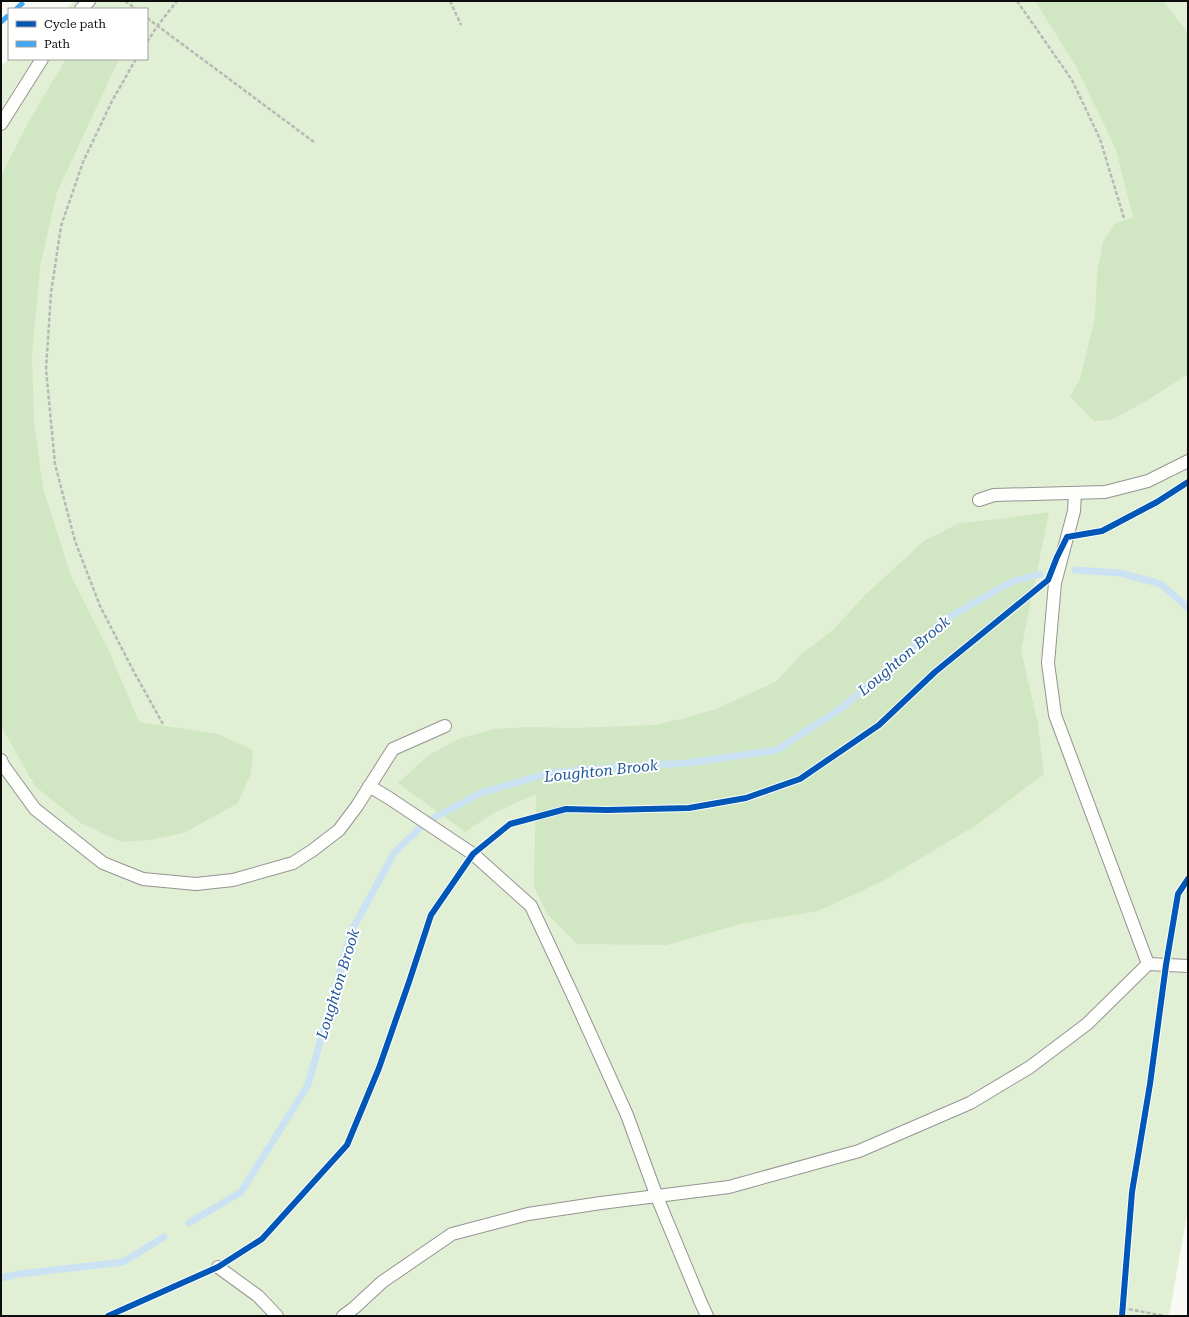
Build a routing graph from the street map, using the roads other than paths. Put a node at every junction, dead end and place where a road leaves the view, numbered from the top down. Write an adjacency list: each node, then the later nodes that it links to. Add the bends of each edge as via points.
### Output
1 (41, 60): 2 (lane)
2 (1, 124)
3 (1188, 461): 4 (lane, via 1148,481 1105,492)
4 (1075, 493): 5 (lane, via 994,495); 9 (lane, via 1074,511 1055,583 1048,663 1055,715)
5 (980, 500)
6 (446, 726): 8 (lane, via 393,749)
7 (1, 760): 8 (lane, via 35,809 103,863 143,879 196,884 233,880 293,863 339,830)
8 (369, 786): 11 (lane, via 473,854 531,906 626,1115)
9 (1148, 964): 10 (lane); 11 (lane, via 1087,1024 1030,1067 970,1103 859,1151 729,1187)
10 (1188, 966)
11 (657, 1197): 14 (lane, via 528,1214 452,1234 382,1282); 15 (lane)
12 (218, 1267): 13 (lane, via 258,1296)
13 (277, 1316)
14 (343, 1316)
15 (707, 1316)

